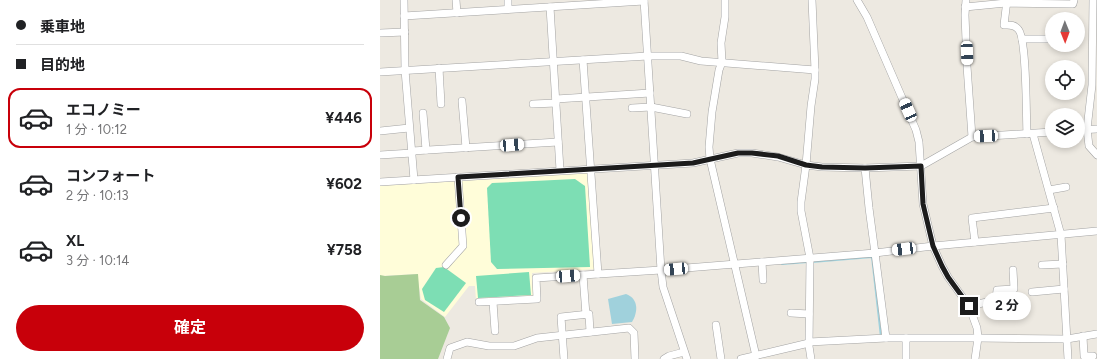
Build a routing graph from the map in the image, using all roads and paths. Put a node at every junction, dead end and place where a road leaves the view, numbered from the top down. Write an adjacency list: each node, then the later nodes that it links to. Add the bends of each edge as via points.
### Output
1 (404, 0): 17 (street)
2 (456, 0): 16 (street)
3 (508, 0): 15 (street)
4 (725, 0): 25 (street)
5 (812, 0): 28 (street)
6 (857, 0): 56 (street, via 914,124)
7 (1074, 0): 11 (street, via 1073,4)
8 (644, 1): 10 (street); 22 (street)
9 (581, 2): 10 (street); 14 (street)
10 (611, 2)
11 (1007, 2): 13 (street); 20 (street, via 1004,25 1014,25 1020,30)
12 (1094, 2): 41 (street, via 1092,85)
13 (966, 4): 46 (street)
14 (550, 7): 15 (street); 24 (street)
15 (508, 10): 16 (street)
16 (457, 13): 17 (street)
17 (404, 16): 18 (street)
18 (405, 32): 19 (street); 27 (street)
19 (380, 33)
20 (1022, 39): 21 (street); 45 (street)
21 (1045, 39)
22 (648, 56): 23 (street); 25 (street, via 681,56 701,61); 30 (street)
23 (583, 60): 24 (street); 31 (street)
24 (553, 61): 26 (street); 33 (street)
25 (722, 62): 28 (street); 53 (street, via 712,112)
26 (439, 68): 27 (street); 34 (street)
27 (405, 70): 29 (street); 40 (street)
28 (815, 70): 55 (street)
29 (380, 72)
30 (650, 93): 31 (street); 36 (street)
31 (586, 97): 33 (street); 57 (street)
32 (462, 101): 48 (street)
33 (556, 101): 35 (street); 47 (street)
34 (441, 104)
35 (533, 104)
36 (651, 107): 37 (street); 39 (street); 54 (street)
37 (632, 108)
38 (423, 113): 49 (street)
39 (686, 114)
40 (409, 128): 43 (street); 50 (street)
41 (1087, 129): 42 (street); 51 (street, via 1089,146)
42 (1097, 129)
43 (380, 131)
44 (1045, 133): 45 (street)
45 (1030, 134): 46 (street); 64 (street)
46 (972, 137): 56 (street)
47 (558, 142): 48 (street); 59 (street)
48 (466, 148): 49 (street)
49 (426, 150): 50 (street)
50 (412, 152): 52 (street); 61 (street)
51 (1097, 155)
52 (380, 156)
53 (710, 159): 54 (street, via 693,163); 55 (street, via 752,153 778,156); 76 (street)
54 (654, 165): 57 (street); 77 (street)
55 (806, 165): 58 (street); 71 (street, via 801,211)
56 (921, 166): 58 (street); 69 (street, via 923,204)
57 (591, 168): 59 (street); 79 (street)
58 (865, 168): 70 (street)
59 (560, 170): 60 (street)
60 (458, 177): 61 (street); 73 (street, via 463,246)
61 (414, 180): 62 (street)
62 (380, 182)
63 (1066, 187): 64 (street)
64 (1049, 190): 65 (street)
65 (1054, 208): 67 (street); 68 (street, via 972,218)
66 (1097, 232): 67 (street)
67 (1061, 235): 68 (street); 72 (street)
68 (975, 242): 69 (street)
69 (933, 246): 70 (street); 86 (street, via 948,277)
70 (875, 253): 71 (street); 95 (street)
71 (810, 262): 74 (street); 88 (street)
72 (1063, 264): 75 (street); 82 (street)
73 (446, 265)
74 (762, 265): 76 (street); 81 (street)
75 (1042, 265)
76 (735, 267): 77 (street); 102 (street)
77 (661, 270): 79 (street); 101 (street, via 663,287)
78 (1013, 270): 86 (street, via 1014,289 997,290 996,300)
79 (598, 274): 80 (street)
80 (583, 275): 85 (street, via 536,278 537,299); 89 (street)
81 (763, 280)
82 (1064, 289): 83 (street); 99 (street)
83 (1032, 292)
84 (479, 302): 85 (street)
85 (493, 302): 91 (street)
86 (969, 306): 97 (street, via 977,328)
87 (792, 313): 88 (street)
88 (809, 314): 100 (street)
89 (586, 315): 92 (street, via 589,314); 94 (street, via 561,317)
90 (716, 326): 108 (street)
91 (495, 331)
92 (590, 332): 94 (street); 106 (street, via 629,328 634,333)
93 (1097, 334): 96 (street)
94 (562, 335): 104 (street, via 537,338 514,346 489,346 467,342 450,348); 105 (street)
95 (883, 338): 98 (street); 100 (street)
96 (1083, 339): 99 (street); 103 (street, via 1084,356)
97 (977, 340): 98 (street); 99 (street); 112 (street)
98 (906, 341): 111 (street)
99 (1067, 342): 113 (street)
100 (809, 343): 102 (street); 110 (street)
101 (686, 356): 107 (street, via 669,356)
102 (756, 356): 109 (street)
103 (1093, 356)
104 (447, 359)
105 (564, 359)
106 (636, 359)
107 (664, 359)
108 (721, 359)
109 (741, 359)
110 (811, 359)
111 (906, 359)
112 (975, 359)
113 (1068, 359)

